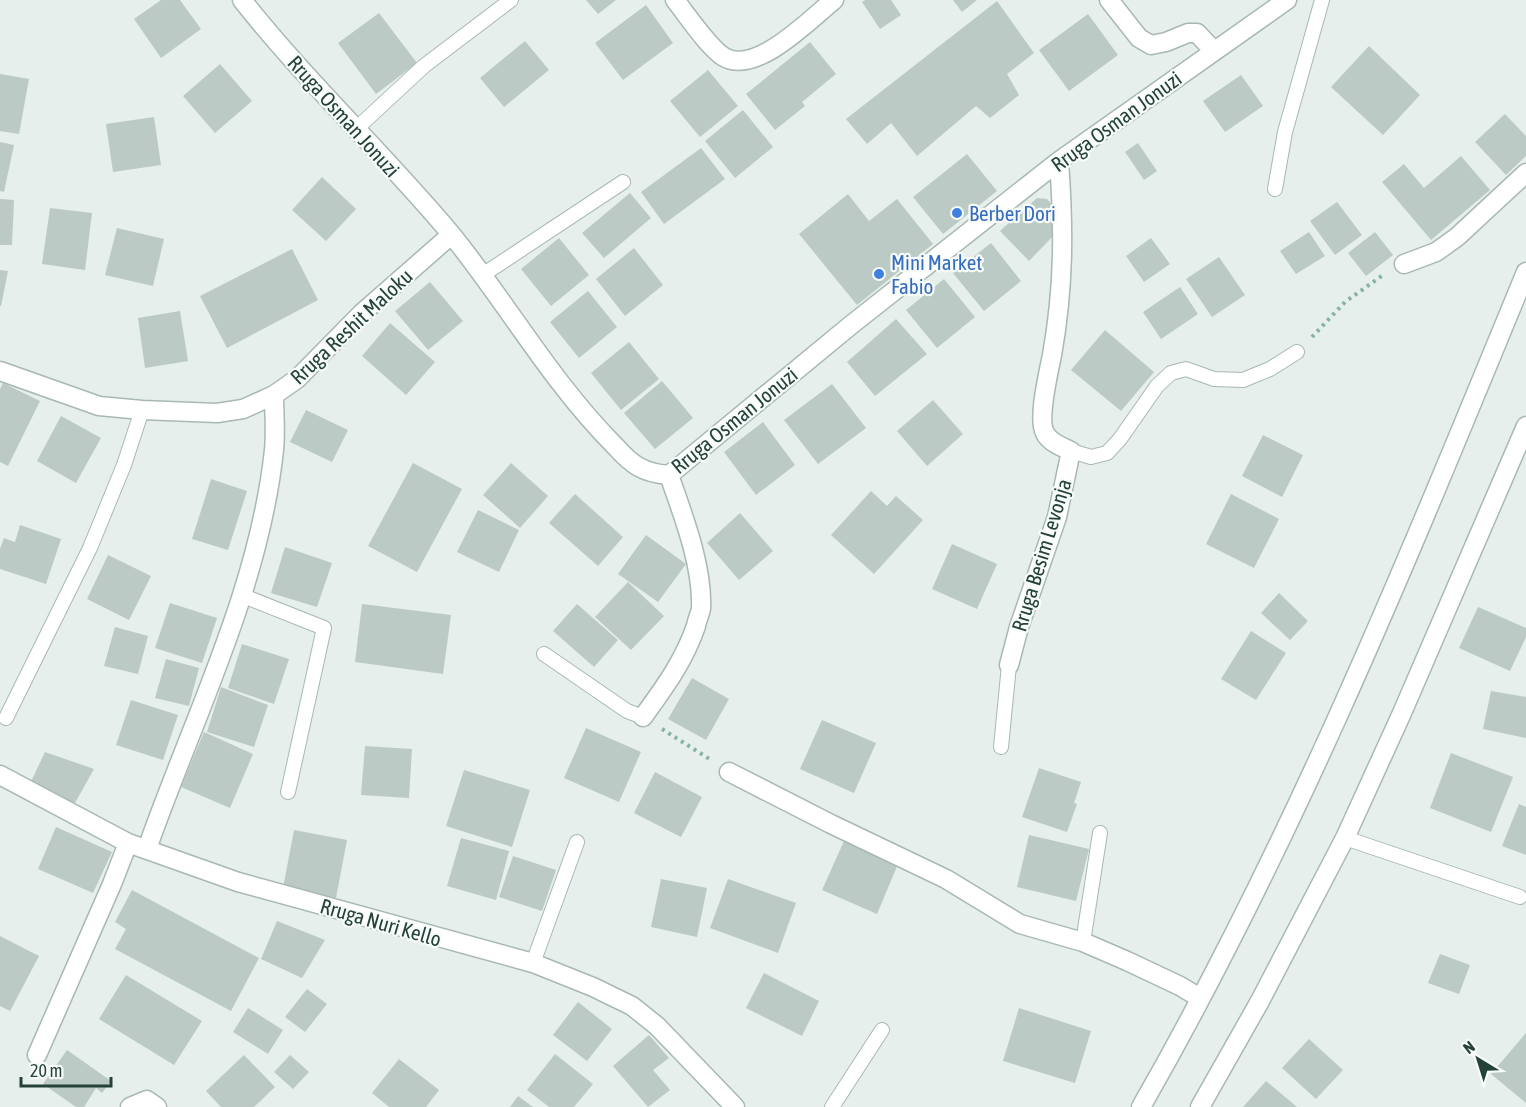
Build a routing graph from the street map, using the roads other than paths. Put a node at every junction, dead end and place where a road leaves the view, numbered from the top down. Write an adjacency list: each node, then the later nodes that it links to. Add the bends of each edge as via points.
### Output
1 (242, 0): 9 (street, Rruga Osman Jonuzi)
2 (511, 0): 9 (lane, via 424,66)
3 (675, 0): 4 (street, via 715,50 725,58 741,62 769,52)
4 (834, 0)
5 (1109, 0): 8 (street, via 1139,38 1151,45 1197,33)
6 (1287, 0): 8 (street, Rruga Osman Jonuzi)
7 (1323, 0): 13 (lane, via 1285,132)
8 (1214, 51): 10 (street, Rruga Osman Jonuzi)
9 (356, 129): 14 (street, Rruga Osman Jonuzi)
10 (1059, 161): 23 (street, Rruga Besim Levonja, via 1063,226 1061,296 1042,423 1055,443); 25 (street, Rruga Osman Jonuzi)
11 (1526, 173): 15 (street, via 1457,237 1436,252)
12 (623, 182): 17 (lane)
13 (1275, 189)
14 (451, 235): 17 (street, Rruga Osman Jonuzi); 20 (street, Rruga Reshit Maloku, via 361,314 297,379)
15 (1404, 264)
16 (1526, 272): 43 (street, via 1341,711)
17 (482, 276): 25 (street, Rruga Osman Jonuzi, via 615,447 638,468)
18 (1297, 352): 23 (lane, via 1243,380 1214,379 1186,369 1171,374 1157,386 1107,453 1091,457)
19 (0, 371): 21 (street, Rruga Reshit Maloku, via 99,406)
20 (274, 395): 21 (street, Rruga Reshit Maloku, via 243,410 217,413); 26 (street, via 274,448 266,498)
21 (142, 410): 30 (lane, via 90,548)
22 (1526, 426): 24 (street)
23 (1071, 451): 28 (street, Rruga Besim Levonja, via 1057,517 1018,627)
24 (1521, 452): 36 (street)
25 (669, 475): 29 (street, via 699,576 701,611 675,673)
26 (241, 595): 34 (lane, via 324,628); 39 (street)
27 (544, 654): 29 (lane, via 627,711)
28 (1009, 665): 31 (lane, Rruga Besim Levonja)
29 (643, 717)
30 (6, 718)
31 (1001, 747)
32 (729, 772): 41 (street, via 946,879 1020,924)
33 (0, 776): 38 (street, Rruga Nuri Kello)
34 (288, 792)
35 (1100, 833): 41 (lane)
36 (1345, 838): 40 (lane); 51 (street)
37 (577, 842): 42 (lane)
38 (128, 843): 39 (street, Rruga Nuri Kello); 45 (street)
39 (147, 849): 42 (street, Rruga Nuri Kello, via 238,882)
40 (1520, 897)
41 (1083, 942): 43 (street)
42 (533, 963): 48 (street, Rruga Nuri Kello, via 632,1006 657,1026)
43 (1200, 999): 50 (street)
44 (882, 1030): 49 (lane)
45 (36, 1055)
46 (130, 1107): 47 (street, via 147,1100)
47 (157, 1107)
48 (735, 1107)
49 (832, 1107)
50 (1141, 1107)
51 (1200, 1107)

